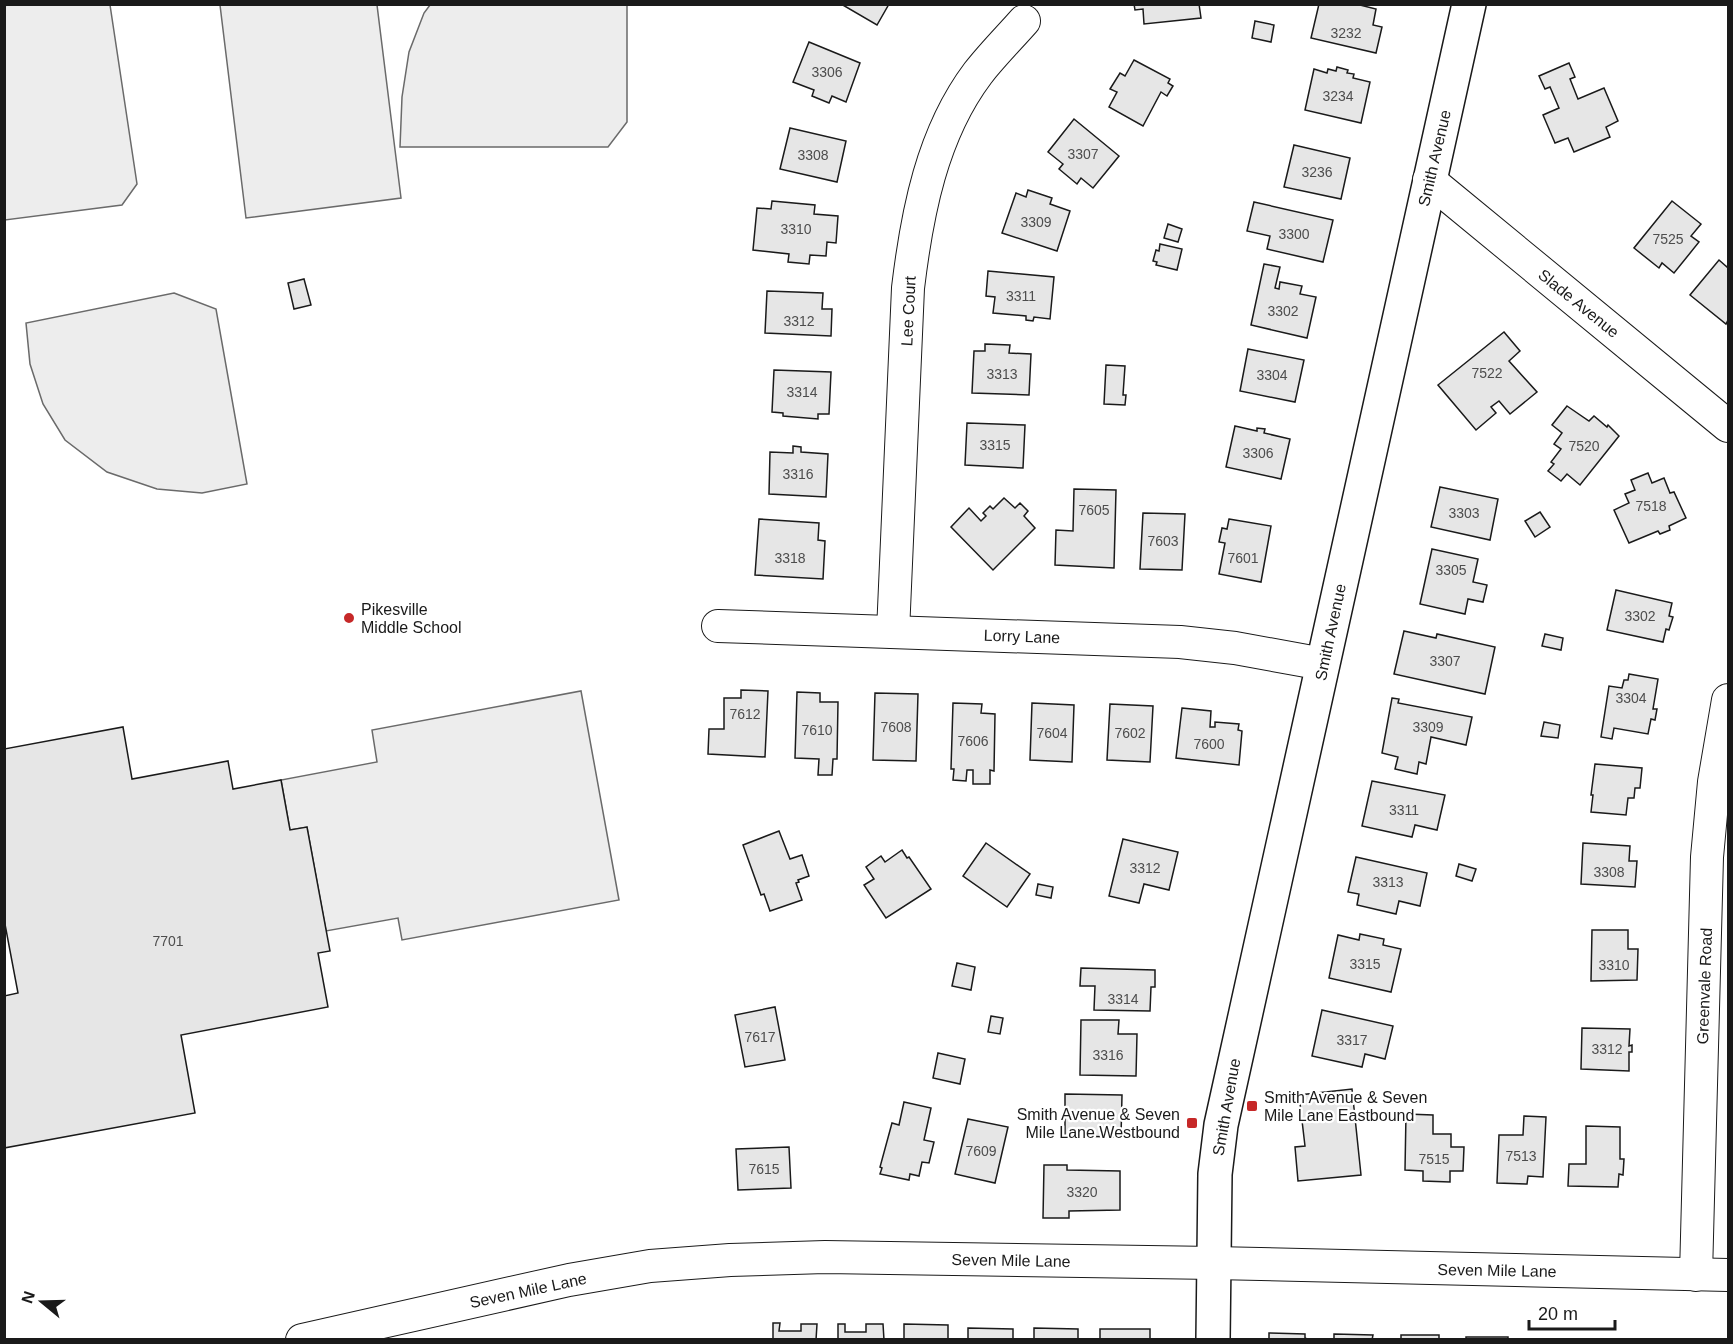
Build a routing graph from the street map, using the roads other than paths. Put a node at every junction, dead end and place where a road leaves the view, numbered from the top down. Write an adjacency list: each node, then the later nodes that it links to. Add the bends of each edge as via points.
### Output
1 (1469, 4): 3 (main road, Smith Avenue)
2 (1024, 21): 6 (street, Lee Court, via 978,73 955,110 924,189 908,288)
3 (1429, 180): 4 (street, Slade Avenue); 7 (main road, Smith Avenue)
4 (1728, 426)
5 (718, 626): 6 (street, Lorry Lane)
6 (893, 632): 7 (street, Lorry Lane, via 1180,642)
7 (1323, 664): 9 (main road, Smith Avenue, via 1221,1125 1215,1174)
8 (1728, 700): 10 (street, Greenvale Road, via 1714,782 1707,857)
9 (1214, 1263): 10 (street, Seven Mile Lane); 12 (street, Seven Mile Lane, via 825,1257 650,1266 569,1280); 13 (main road)
10 (1696, 1275): 11 (street, Seven Mile Lane)
11 (1728, 1275)
12 (302, 1340)
13 (1213, 1340)

